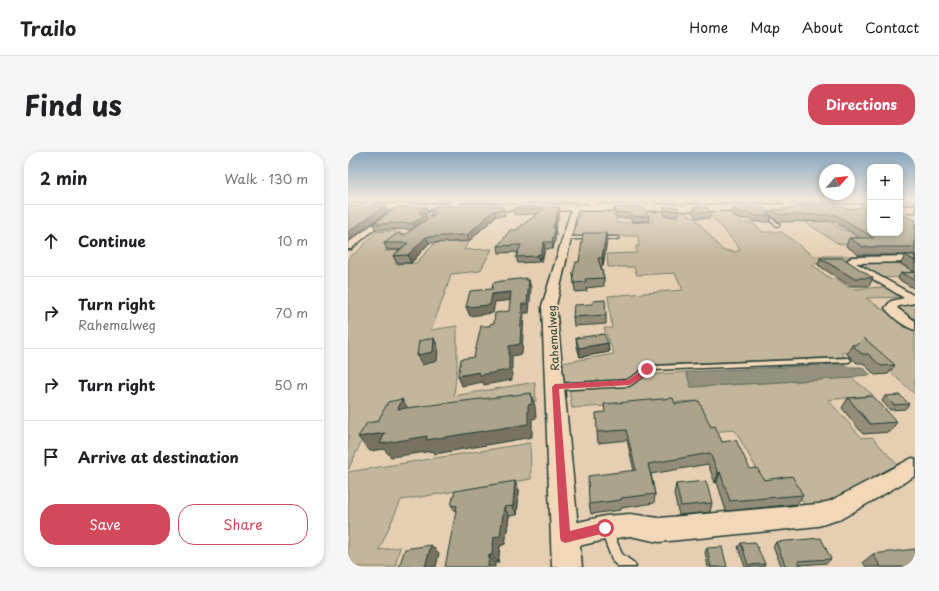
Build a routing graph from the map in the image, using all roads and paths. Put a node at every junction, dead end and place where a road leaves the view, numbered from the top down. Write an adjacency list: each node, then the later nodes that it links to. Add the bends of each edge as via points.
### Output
1 (381, 219): 9 (street)
2 (433, 219): 5 (lane)
3 (577, 219): 7 (street, Rahemalweg)
4 (770, 219): 6 (lane)
5 (427, 224)
6 (778, 225)
7 (567, 238): 8 (lane); 13 (street, Rahemalweg, via 549,306)
8 (616, 238)
9 (348, 247)
10 (915, 260): 11 (street, via 852,260 852,264 914,300 895,303 891,308)
11 (915, 326)
12 (847, 360): 13 (lane, via 654,368 647,369 637,379 629,382)
13 (555, 387): 16 (street, Rahemalweg)
14 (912, 467): 15 (street, via 833,512 818,515 659,530 630,526)
15 (605, 528): 16 (street); 18 (lane, via 617,558)
16 (565, 537): 17 (street, Rahemalweg)
17 (567, 567)
18 (630, 567)

